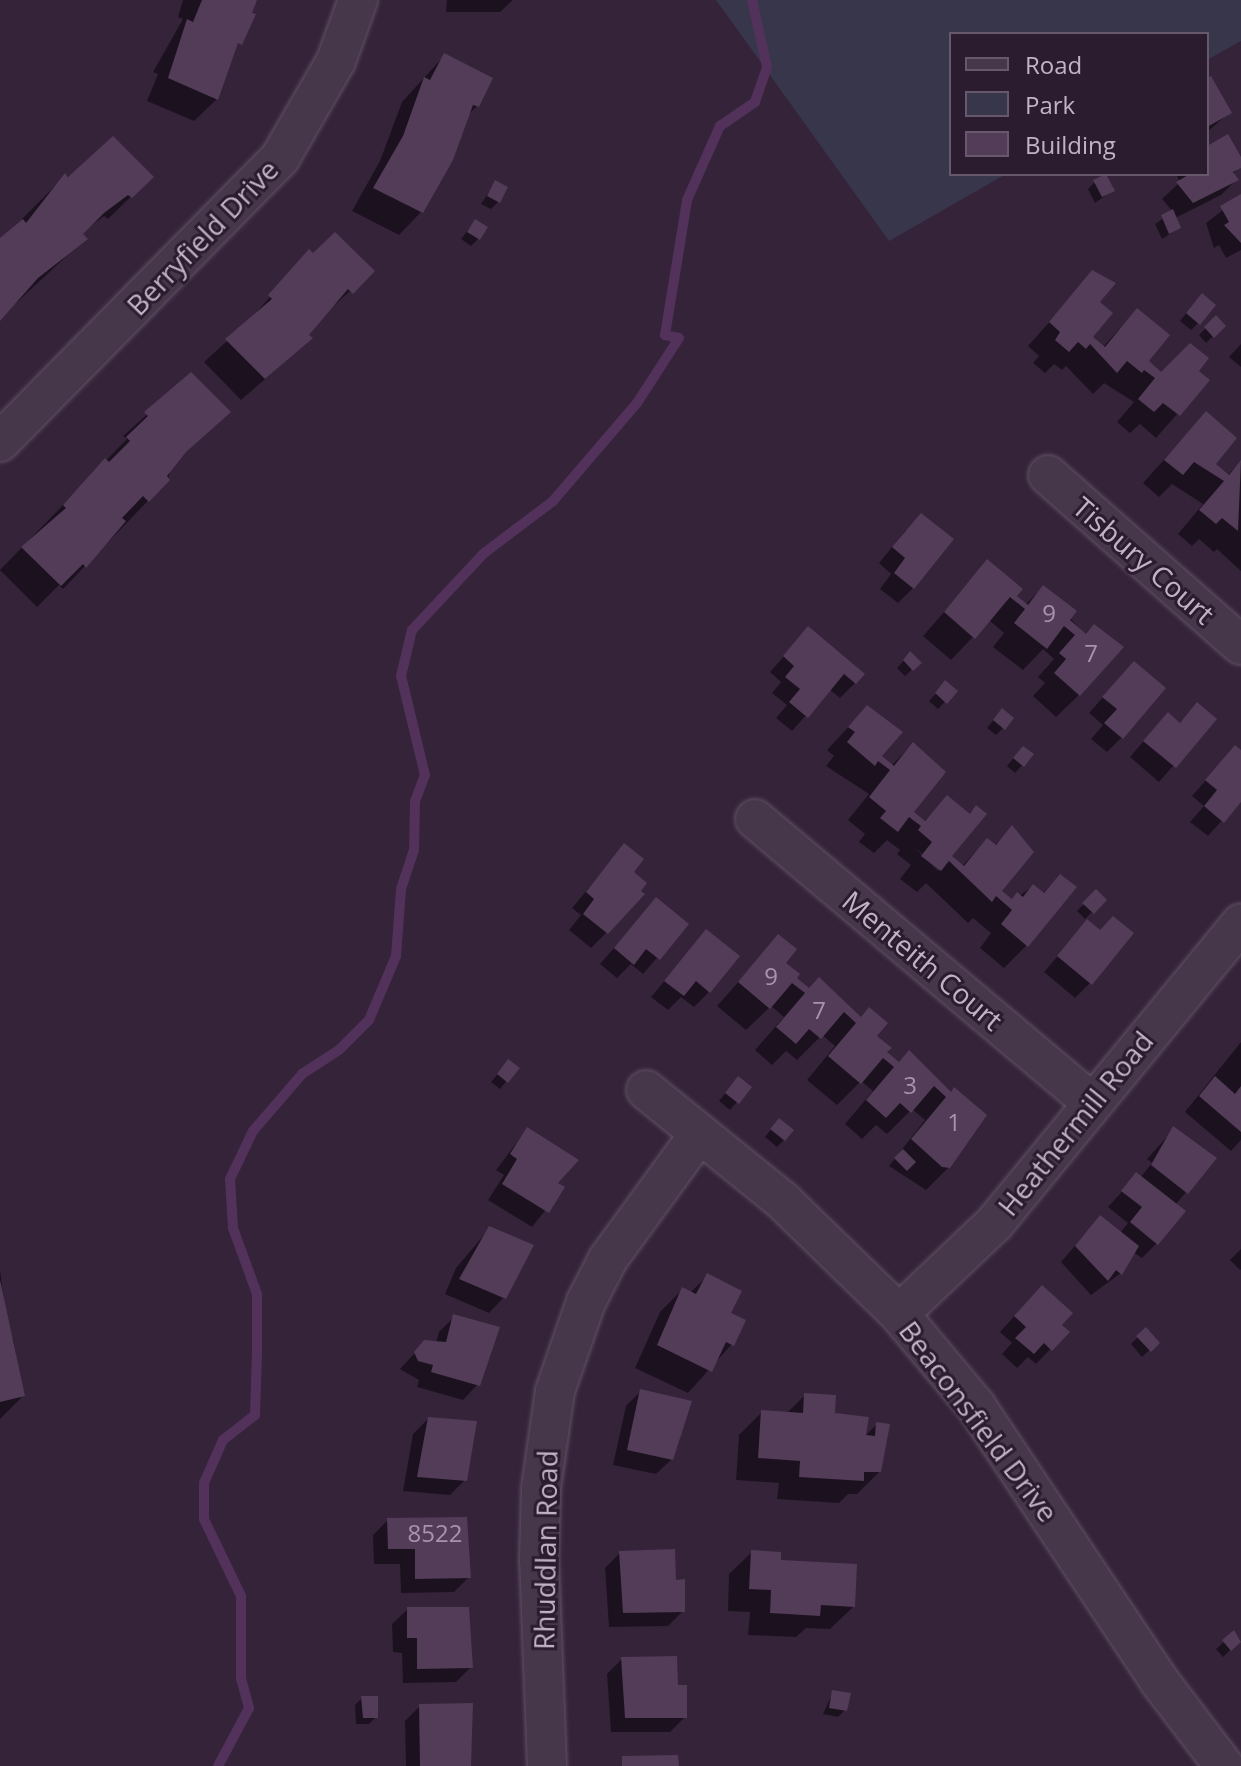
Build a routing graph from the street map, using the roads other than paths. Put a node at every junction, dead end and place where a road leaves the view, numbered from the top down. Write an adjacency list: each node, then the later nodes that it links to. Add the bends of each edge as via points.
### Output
1 (358, 0): 2 (street, Berryfield Drive, via 336,61 280,158)
2 (0, 442)
3 (1048, 475): 4 (street, Tisbury Court)
4 (1241, 645)
5 (755, 819): 8 (street, Menteith Court)
6 (1241, 923): 8 (street, Heathermill Road)
7 (646, 1090): 9 (street, Beaconsfield Drive)
8 (1091, 1102): 10 (street, Heathermill Road, via 994,1224)
9 (699, 1134): 10 (street, Beaconsfield Drive, via 783,1201); 11 (street, Rhuddlan Road, via 608,1259 586,1302 555,1391 541,1489 539,1559)
10 (899, 1314): 12 (street, Beaconsfield Drive, via 976,1406 1160,1682)
11 (547, 1766)
12 (1224, 1766)

